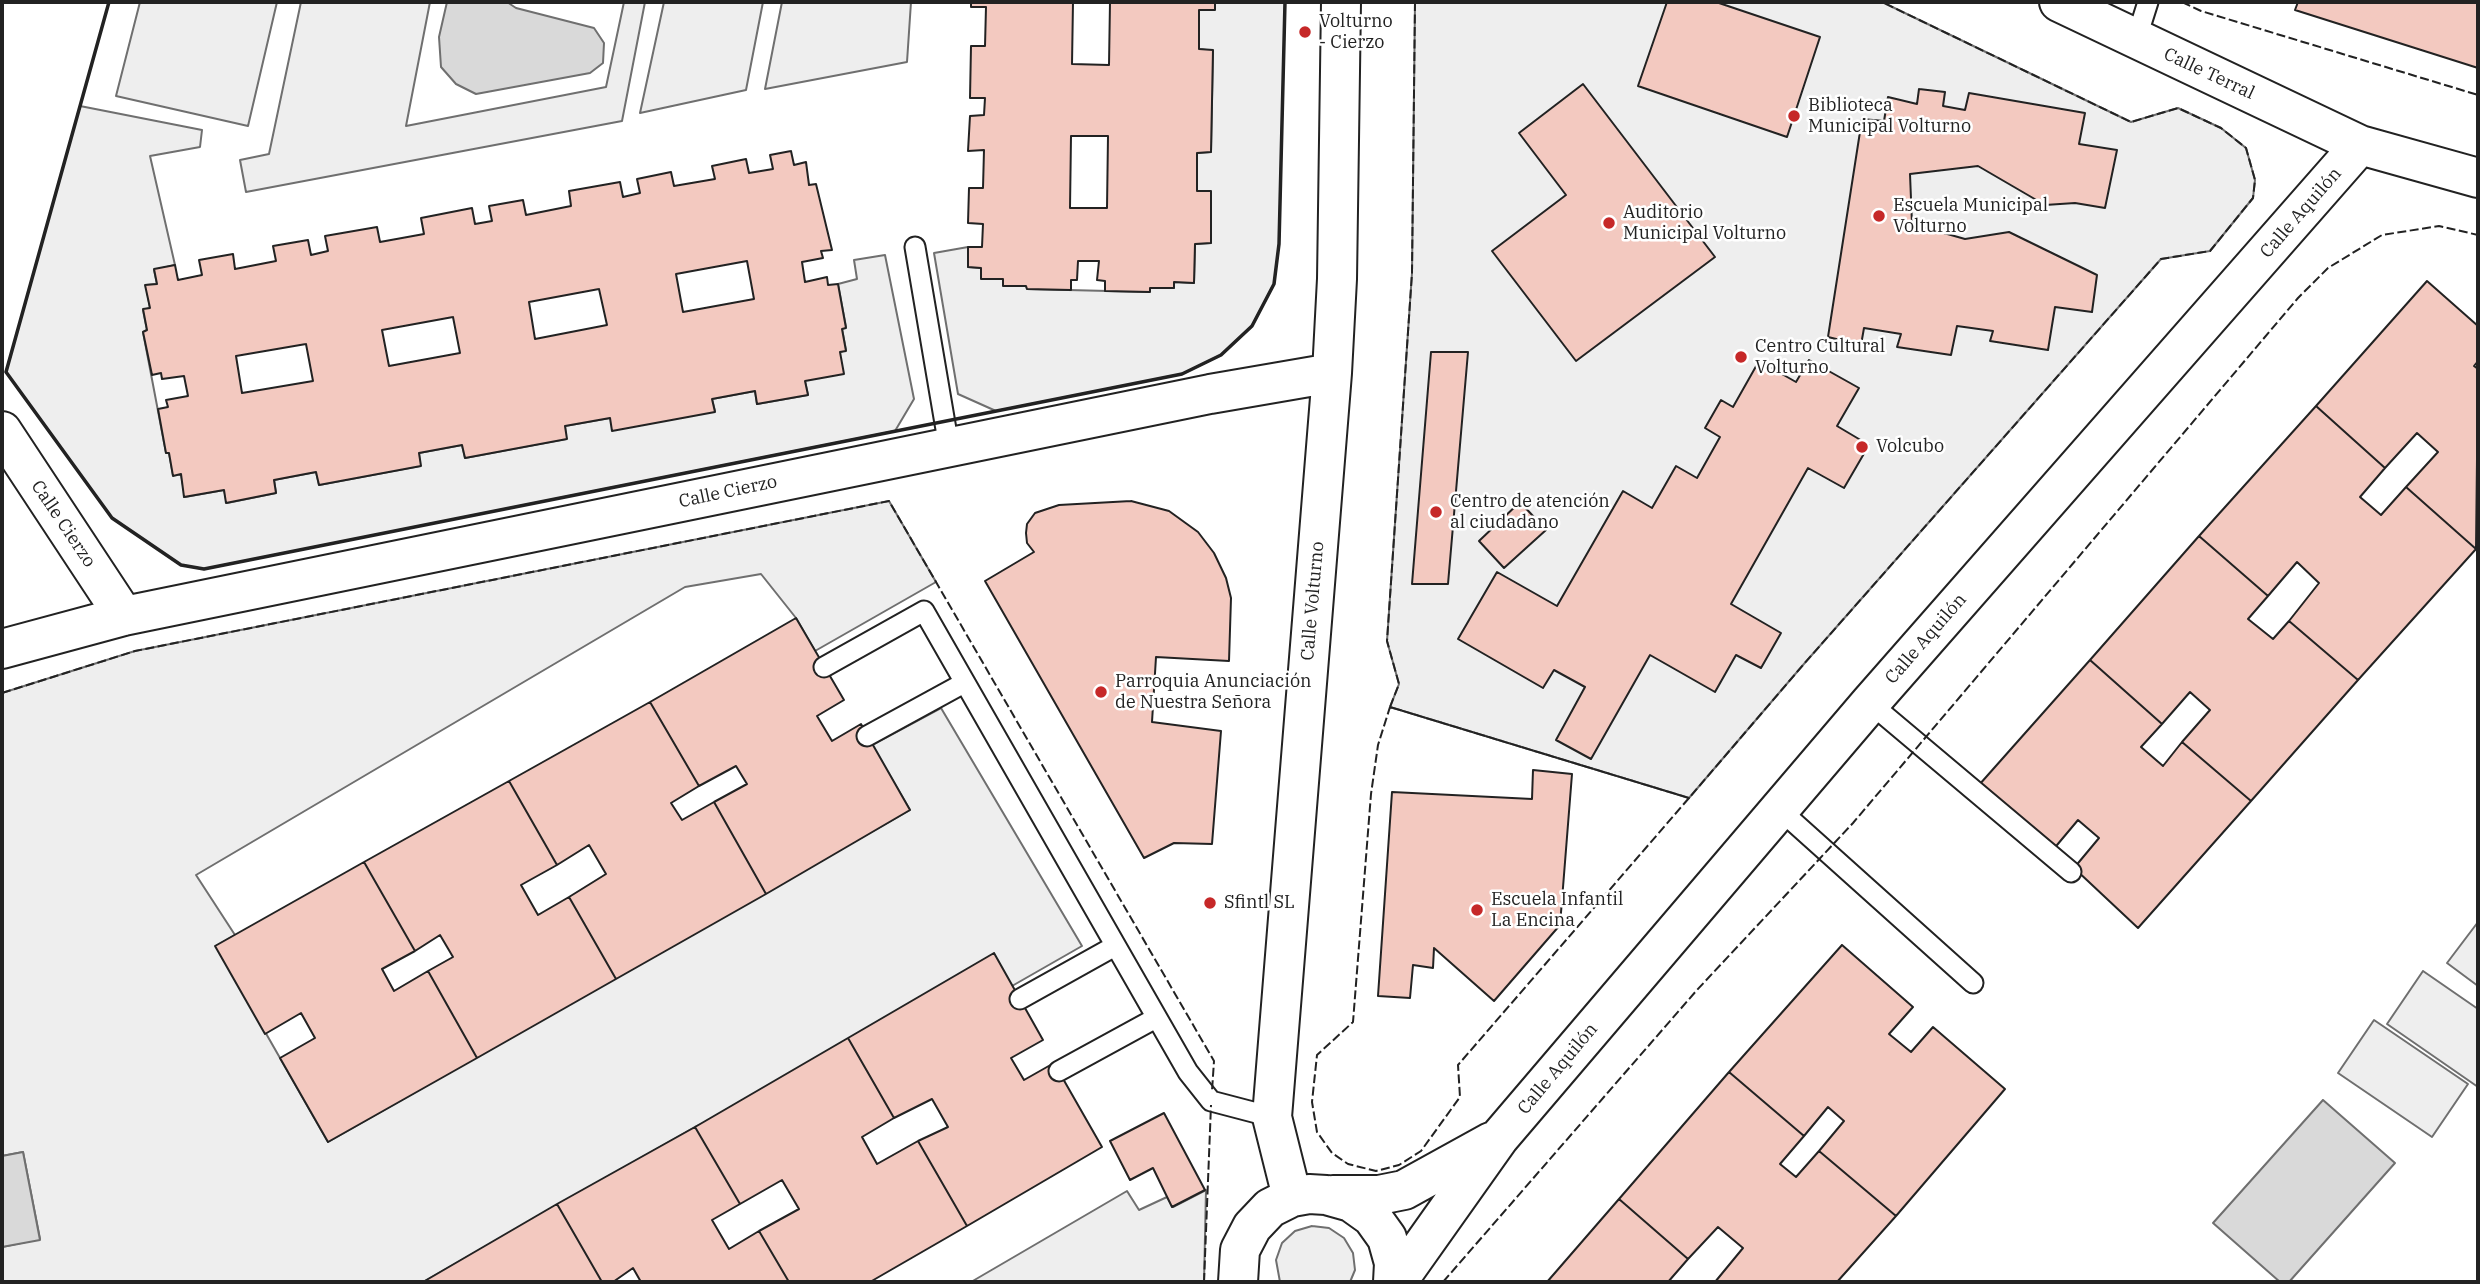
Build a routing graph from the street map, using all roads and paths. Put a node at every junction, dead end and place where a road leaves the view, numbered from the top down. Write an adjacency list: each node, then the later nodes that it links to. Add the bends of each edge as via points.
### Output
1 (1341, 2): 8 (street, Calle Volturno)
2 (2059, 2): 4 (street, Calle Terral)
3 (2148, 2): 4 (lane)
4 (2136, 40): 5 (street, Calle Terral)
5 (2360, 145): 6 (street, Calle Terral); 15 (street, Calle Aquilón)
6 (2478, 178)
7 (915, 247): 10 (lane)
8 (1332, 373): 10 (street, Calle Cierzo); 24 (street, Calle Volturno)
9 (2, 431): 11 (street, Calle Cierzo)
10 (949, 447): 11 (street, Calle Cierzo)
11 (124, 616): 12 (street, Calle Cierzo)
12 (2, 649)
13 (824, 667): 14 (lane, via 924,611)
14 (964, 683): 16 (lane); 19 (lane)
15 (1870, 704): 17 (street, Calle Aquilón); 18 (lane)
16 (867, 736)
17 (1779, 809): 20 (lane); 25 (street, Calle Aquilón)
18 (2071, 872)
19 (1115, 946): 21 (lane); 22 (lane)
20 (1973, 983)
21 (1020, 999)
22 (1156, 1018): 23 (lane); 24 (lane, via 1211,1101)
23 (1059, 1071)
24 (1272, 1117): 26 (street, Calle Volturno)
25 (1499, 1138): 26 (street, Calle Aquilón, via 1404,1190); 28 (street, Calle Aquilón)
26 (1309, 1196): 27 (street, via 1270,1208 1252,1227 1240,1250); 28 (street, via 1351,1202 1372,1217 1387,1238)
27 (1238, 1282)
28 (1395, 1282)

